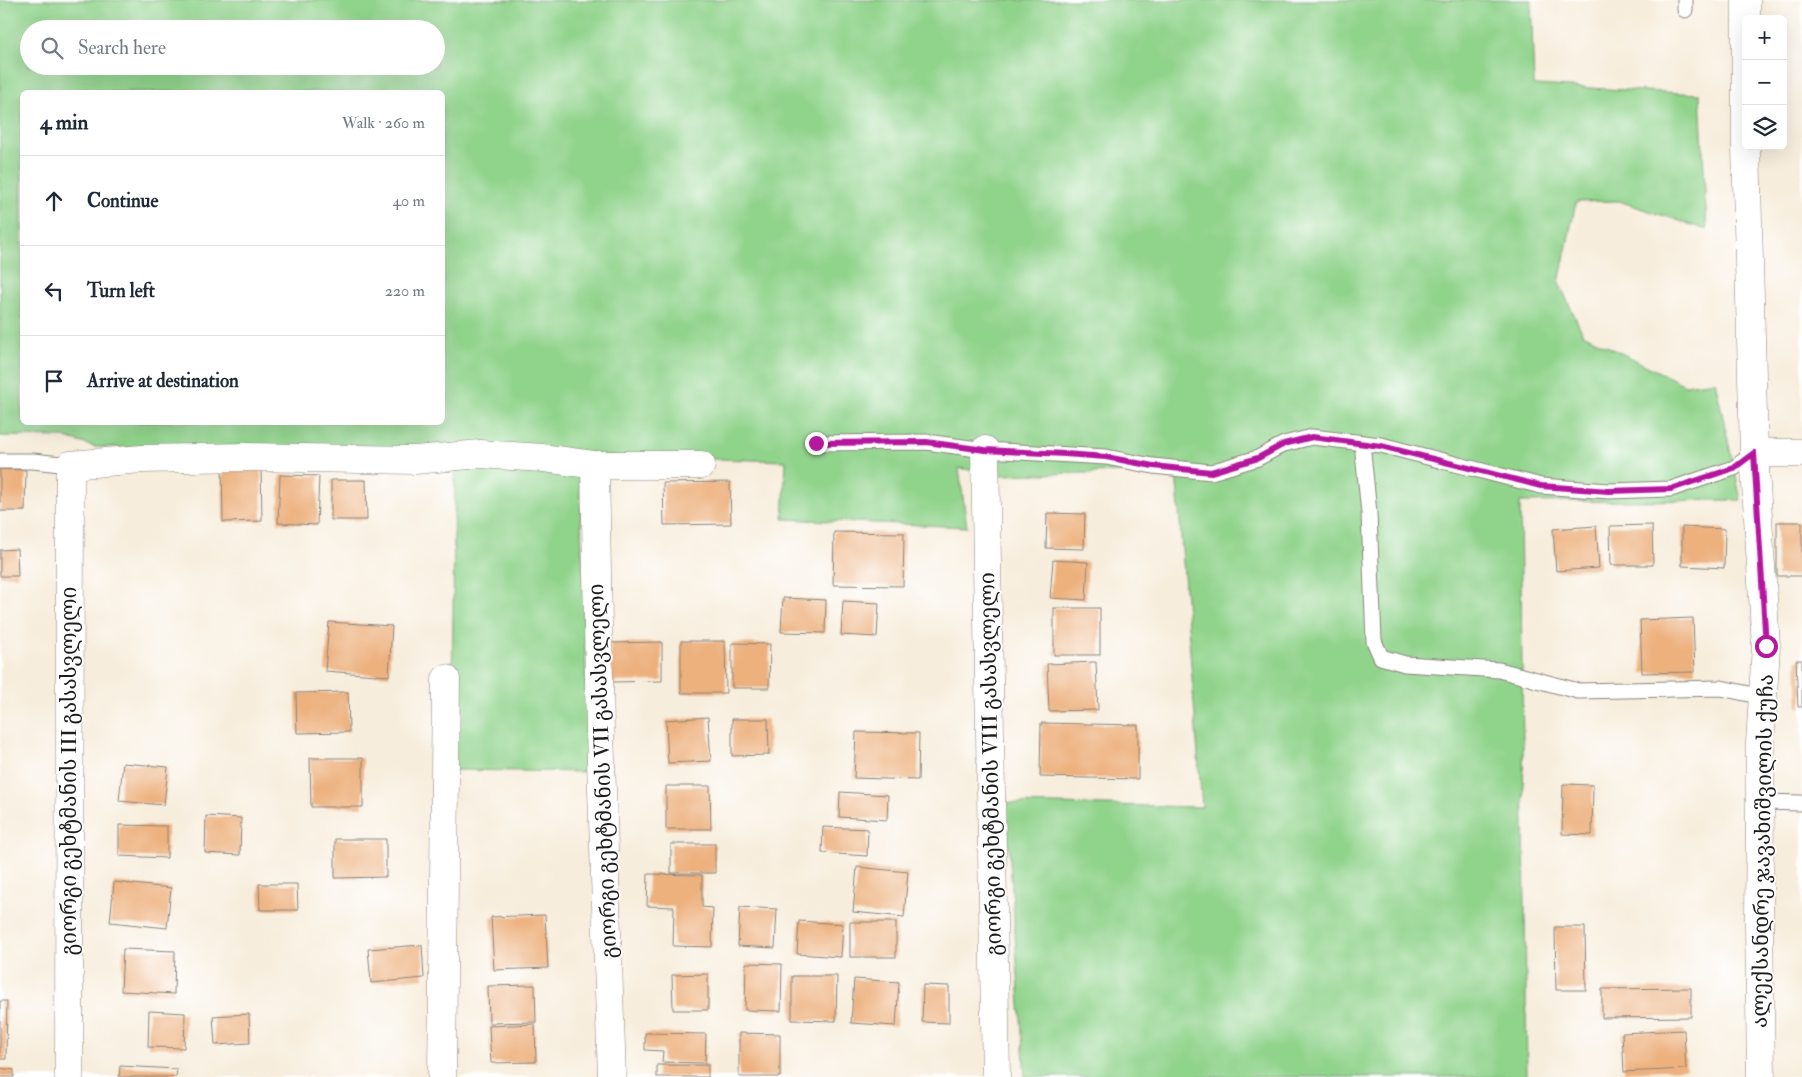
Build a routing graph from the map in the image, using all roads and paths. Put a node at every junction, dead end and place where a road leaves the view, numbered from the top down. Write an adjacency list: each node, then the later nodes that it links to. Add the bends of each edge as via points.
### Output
1 (1746, 0): 2 (street)
2 (1746, 15)
3 (1746, 60): 4 (street)
4 (1746, 105)
5 (1746, 150): 9 (street, ალექსანდრე ჯავახიშვილის ქუჩა)
6 (816, 443): 8 (lane, via 926,442)
7 (1362, 443): 8 (lane, via 1312,437 1284,444 1258,458 1211,472 1106,457); 9 (lane, via 1541,486 1609,491 1671,489 1734,468); 16 (lane, via 1369,513 1374,641 1381,657 1405,664 1499,670 1578,691 1721,688)
8 (985, 450): 22 (street, გიორგი გეხტმანის VIII გასასვლელი)
9 (1754, 453): 10 (street); 16 (street, ალექსანდრე ჯავახიშვილის ქუჩა, via 1766,646)
10 (1802, 453)
11 (0, 461): 12 (lane)
12 (70, 465): 13 (street, via 142,459 236,457 415,460 480,454); 19 (street, გიორგი გეხტმანის III გასასვლელი)
13 (595, 465): 14 (street); 21 (street, გიორგი გეხტმანის VII გასასვლელი)
14 (701, 465)
15 (446, 679): 20 (street)
16 (1763, 697): 17 (street, ალექსანდრე ჯავახიშვილის ქუჩა)
17 (1760, 802): 18 (lane); 23 (street, ალექსანდრე ჯავახიშვილის ქუჩა)
18 (1802, 803)
19 (69, 1077)
20 (442, 1077)
21 (612, 1077)
22 (996, 1077)
23 (1762, 1077)

